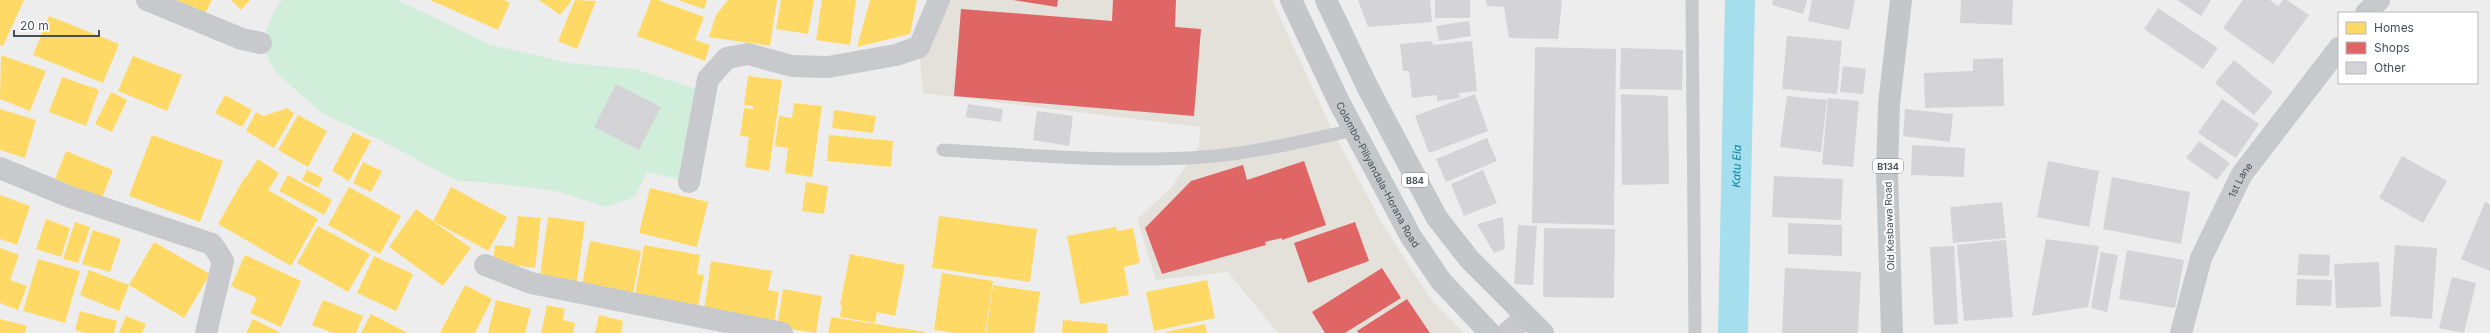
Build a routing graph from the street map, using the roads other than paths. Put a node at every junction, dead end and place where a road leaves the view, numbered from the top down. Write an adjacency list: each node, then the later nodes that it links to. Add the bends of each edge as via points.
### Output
1 (146, 0): 9 (street, via 242,39)
2 (939, 0): 14 (street, via 919,47 896,55 828,67 792,66 748,54 727,58 708,79)
3 (1291, 0): 11 (main road, Colombo-Piliyandala-Horana Road)
4 (1326, 0): 16 (main road, B84, via 1368,88 1437,218 1470,260)
5 (1692, 0): 22 (lane)
6 (1901, 0): 23 (main road, Old Kesbawa Road / B134, via 1889,104 1887,173)
7 (2379, 0): 8 (street)
8 (2367, 12)
9 (261, 43)
10 (2338, 49): 24 (street, 1st Lane, via 2242,174 2201,258)
11 (1354, 130): 12 (lane, via 1272,148 1205,157 1120,159); 19 (main road, Colombo-Piliyandala-Horana Road, via 1410,236 1441,281)
12 (944, 150)
13 (0, 168): 17 (street, via 70,197 212,244 223,261)
14 (689, 182)
15 (485, 265): 18 (street, via 531,283)
16 (1526, 317): 20 (street); 21 (main road, B84)
17 (206, 333)
18 (782, 333)
19 (1490, 333)
20 (1507, 333)
21 (1543, 333)
22 (1695, 333)
23 (1892, 333)
24 (2181, 333)

